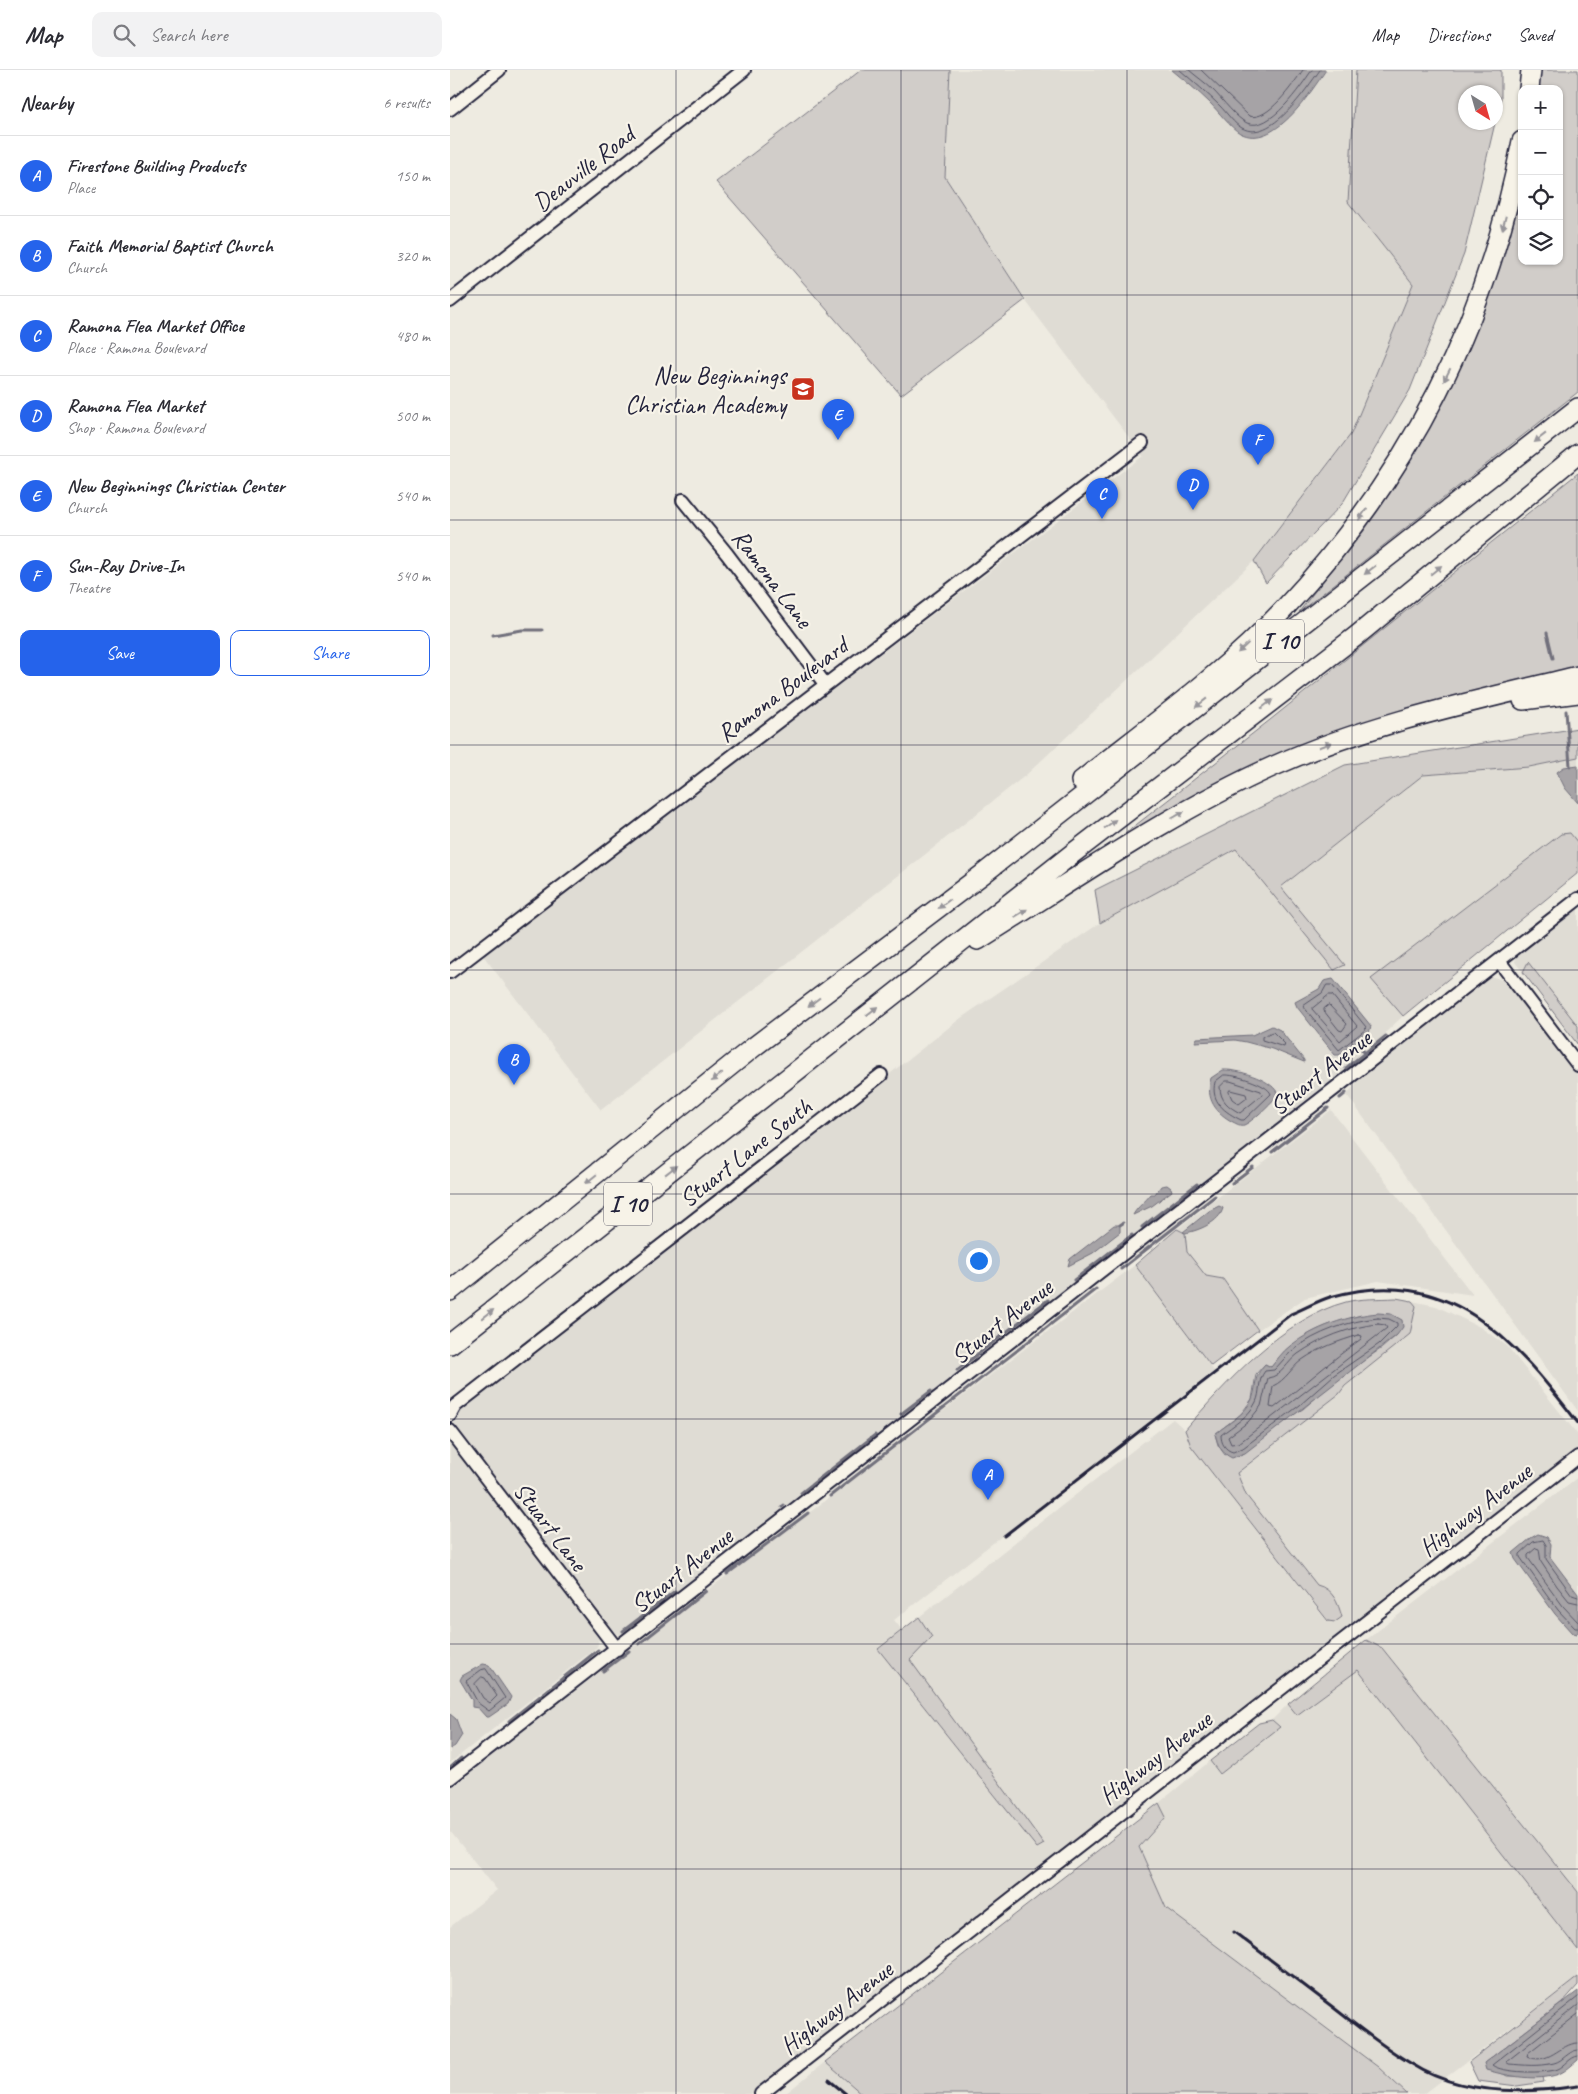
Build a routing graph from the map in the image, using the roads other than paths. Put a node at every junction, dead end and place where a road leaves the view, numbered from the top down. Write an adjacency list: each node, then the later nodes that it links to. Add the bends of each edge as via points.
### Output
1 (499, 70): 5 (street)
2 (744, 70): 7 (street, Deauville Road)
3 (1531, 70): 4 (highway)
4 (1529, 85)
5 (450, 109)
6 (1518, 159): 16 (highway, one-way to 16, via 1501,233 1454,360 1399,462 1356,524 1282,611 1218,672 1070,790)
7 (450, 301)
8 (1578, 408): 16 (highway, I 10, one-way to 16)
9 (1142, 443): 13 (street, Ramona Boulevard)
10 (1578, 454): 19 (highway, I 10, one-way to 10, via 1355,637)
11 (683, 500): 13 (street, Ramona Lane)
12 (1578, 676): 15 (highway)
13 (825, 684): 20 (street, Ramona Boulevard)
14 (1578, 693): 15 (highway)
15 (1434, 712): 19 (highway, one-way to 15, via 974,943 1222,790 1328,744)
16 (983, 874): 23 (highway, I 10, one-way to 23, via 755,1046)
17 (1578, 899): 18 (street, Stuart Avenue)
18 (1499, 961): 21 (street); 28 (street, Stuart Avenue)
19 (933, 963): 24 (highway, I 10, one-way to 19)
20 (450, 972)
21 (1578, 1065)
22 (881, 1075): 25 (street, Stuart Lane South, via 455,1406)
23 (450, 1292)
24 (450, 1344)
25 (450, 1415)
26 (450, 1431): 28 (street, Stuart Lane)
27 (1578, 1457): 30 (street, Highway Avenue)
28 (617, 1649): 29 (street, Stuart Avenue)
29 (450, 1778)
30 (761, 2094)

